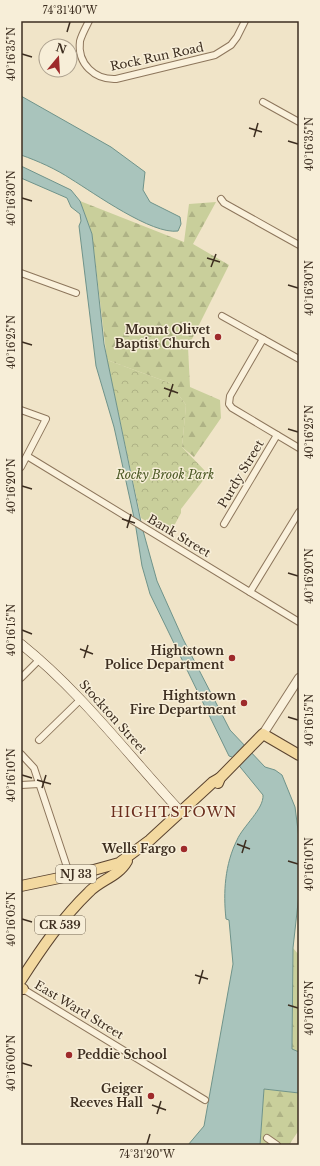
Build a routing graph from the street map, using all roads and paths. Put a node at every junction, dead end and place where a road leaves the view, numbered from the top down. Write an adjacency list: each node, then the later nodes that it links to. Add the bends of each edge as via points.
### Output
1 (89, 21): 2 (street, Rock Run Road, via 80,40 82,59 96,75 116,79 215,56 231,45)
2 (245, 21)
3 (263, 102): 4 (street)
4 (299, 122)
5 (221, 199): 6 (street)
6 (299, 245)
7 (21, 273): 8 (street)
8 (76, 293)
9 (222, 316): 10 (street)
10 (263, 339): 11 (street); 13 (street, via 230,396 229,404)
11 (299, 359)
12 (21, 410): 15 (street, via 46,419)
13 (277, 435): 14 (street); 18 (street, Purdy Street)
14 (299, 448)
15 (27, 456): 16 (street); 19 (street, Bank Street)
16 (21, 467)
17 (299, 512): 19 (street)
18 (224, 524)
19 (250, 592): 20 (street, Bank Street)
20 (299, 622)
21 (21, 644): 22 (main road, Stockton Street)
22 (40, 659): 23 (street); 25 (main road, Stockton Street)
23 (21, 678)
24 (299, 678): 26 (street)
25 (81, 699): 27 (street); 34 (main road, Stockton Street)
26 (263, 734): 28 (main road); 29 (main road, NJ 33)
27 (39, 740)
28 (274, 740): 29 (main road); 31 (main road)
29 (250, 749): 34 (main road, NJ 33)
30 (21, 754): 32 (street, via 34,768)
31 (299, 755)
32 (39, 784): 33 (street); 36 (street)
33 (21, 785)
34 (181, 812): 35 (main road, NJ 33)
35 (130, 856): 36 (main road, NJ 33, via 112,866); 38 (main road, CR 539, via 124,866 91,890 68,915)
36 (70, 876): 37 (main road, NJ 33)
37 (21, 886)
38 (22, 986): 39 (street, East Ward Street)
39 (205, 1100)
40 (267, 1138): 41 (street)
41 (277, 1145)

